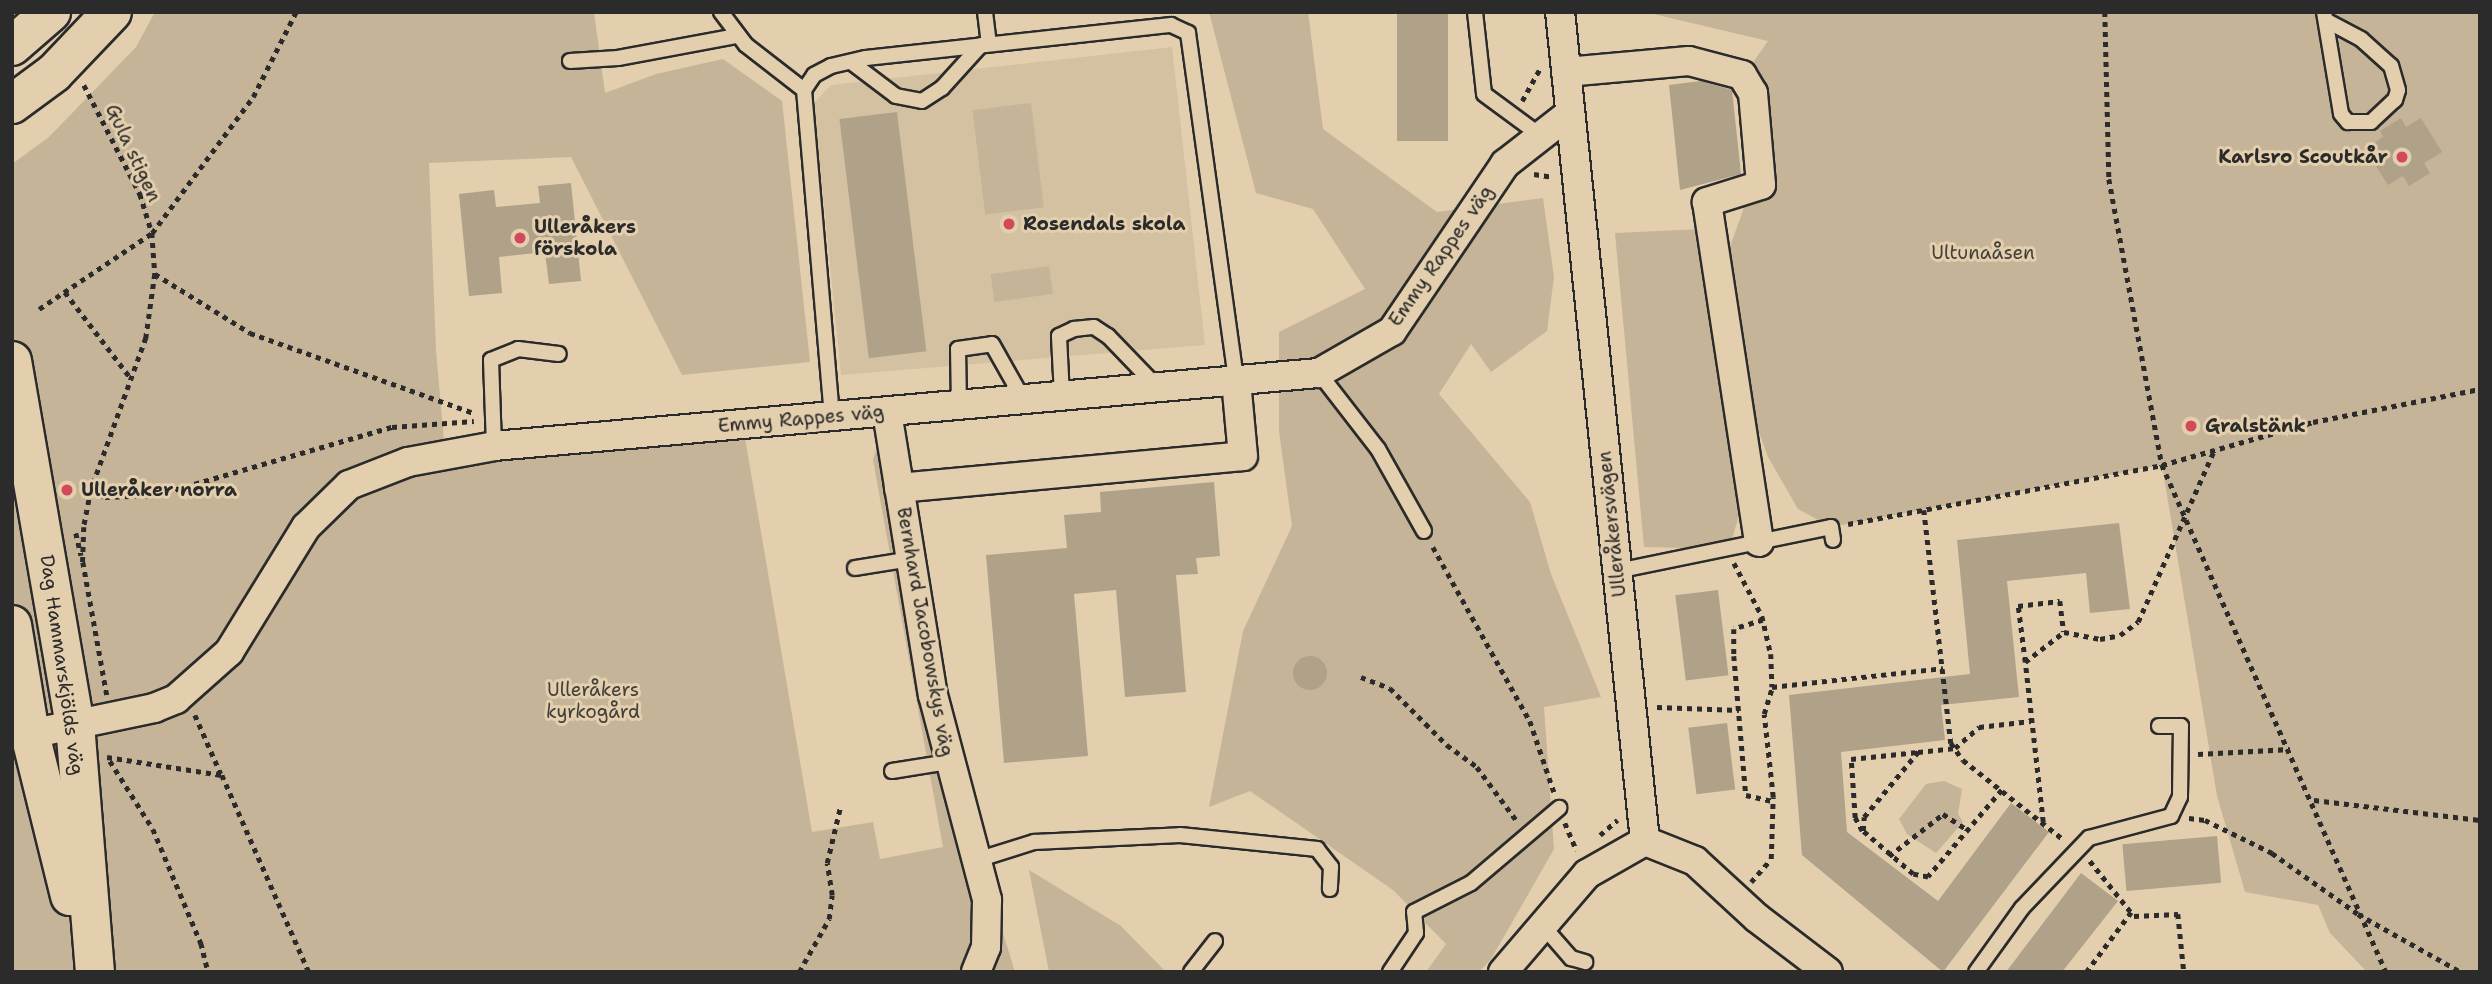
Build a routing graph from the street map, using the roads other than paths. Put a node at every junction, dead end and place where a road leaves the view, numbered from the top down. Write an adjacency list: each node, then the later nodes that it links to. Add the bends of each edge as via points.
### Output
1 (24, 12): 8 (main road)
2 (51, 12): 12 (main road)
3 (112, 12): 16 (main road)
4 (722, 12): 10 (lane)
5 (985, 12): 11 (lane)
6 (1475, 12): 21 (lane, via 1484,94)
7 (1560, 12): 15 (street, Ulleråkersvägen)
8 (12, 16)
9 (2326, 17): 9 (lane, via 2341,114 2348,122 2371,122 2395,100 2398,90 2391,66 2381,53)
10 (737, 36): 13 (lane, via 618,58); 17 (lane)
11 (985, 44): 14 (lane); 14 (lane, via 942,88 922,101 896,96); 25 (lane, via 1171,25 1188,33)
12 (12, 46)
13 (570, 61)
14 (851, 62): 17 (lane, via 814,75)
15 (1566, 72): 19 (street, Ulleråkersvägen); 36 (street, via 1689,61 1741,75 1753,93 1761,185 1707,202)
16 (67, 75): 18 (main road); 20 (main road)
17 (804, 90): 31 (lane)
18 (12, 104)
19 (1569, 114): 21 (street, Emmy Rappes väg); 39 (street, Ulleråkersvägen)
20 (12, 136)
21 (1541, 136): 24 (street, Emmy Rappes väg, via 1504,164 1392,331)
22 (559, 354): 32 (lane, via 518,349 491,360)
23 (12, 361): 41 (main road, Dag Hammarskjölds väg)
24 (1319, 373): 25 (street, Emmy Rappes väg); 34 (lane, via 1378,449)
25 (1236, 381): 26 (street, Emmy Rappes väg); 33 (street, via 1243,456)
26 (1158, 388): 27 (street, Emmy Rappes väg); 27 (lane, via 1108,335 1094,327 1059,336)
27 (1062, 396): 28 (street, Emmy Rappes väg)
28 (1023, 399): 29 (street, Emmy Rappes väg); 29 (lane, via 992,344 958,349)
29 (959, 405): 30 (street, Emmy Rappes väg)
30 (887, 412): 31 (street, Emmy Rappes väg); 33 (street, Bernhard Jacobowskys väg)
31 (832, 416): 32 (street, Emmy Rappes väg)
32 (494, 433): 41 (street, Emmy Rappes väg, via 349,485 306,527 229,652 185,692 154,708)
33 (899, 488): 37 (street, Bernhard Jacobowskys väg)
34 (1424, 531)
35 (1832, 534): 36 (lane)
36 (1759, 542): 39 (lane)
37 (911, 559): 38 (lane); 44 (street, Bernhard Jacobowskys väg)
38 (855, 568)
39 (1617, 571): 47 (street, Ulleråkersvägen)
40 (12, 625): 43 (main road, Dag Hammarskjölds väg)
41 (93, 720): 43 (street, Emmy Rappes väg); 54 (main road, Dag Hammarskjölds väg)
42 (2159, 726): 60 (lane, via 2181,726 2180,797 2171,816 2089,838 2022,908)
43 (30, 734): 53 (main road, Dag Hammarskjölds väg)
44 (949, 762): 45 (lane); 48 (street, Bernhard Jacobowskys väg)
45 (892, 771)
46 (1559, 807): 57 (lane, via 1471,883 1414,912 1416,933)
47 (1645, 841): 50 (street, via 1587,874); 59 (street, via 1695,861)
48 (980, 859): 49 (lane, via 1034,842 1180,835 1317,849 1331,867); 55 (street, Bernhard Jacobowskys väg, via 988,900 986,947)
49 (1330, 889)
50 (1543, 926): 52 (lane, via 1571,958); 58 (street)
51 (1215, 941): 56 (lane)
52 (1585, 962)
53 (88, 972)
54 (94, 972)
55 (976, 972)
56 (1191, 972)
57 (1390, 972)
58 (1503, 972)
59 (1828, 972)
60 (1976, 972)

